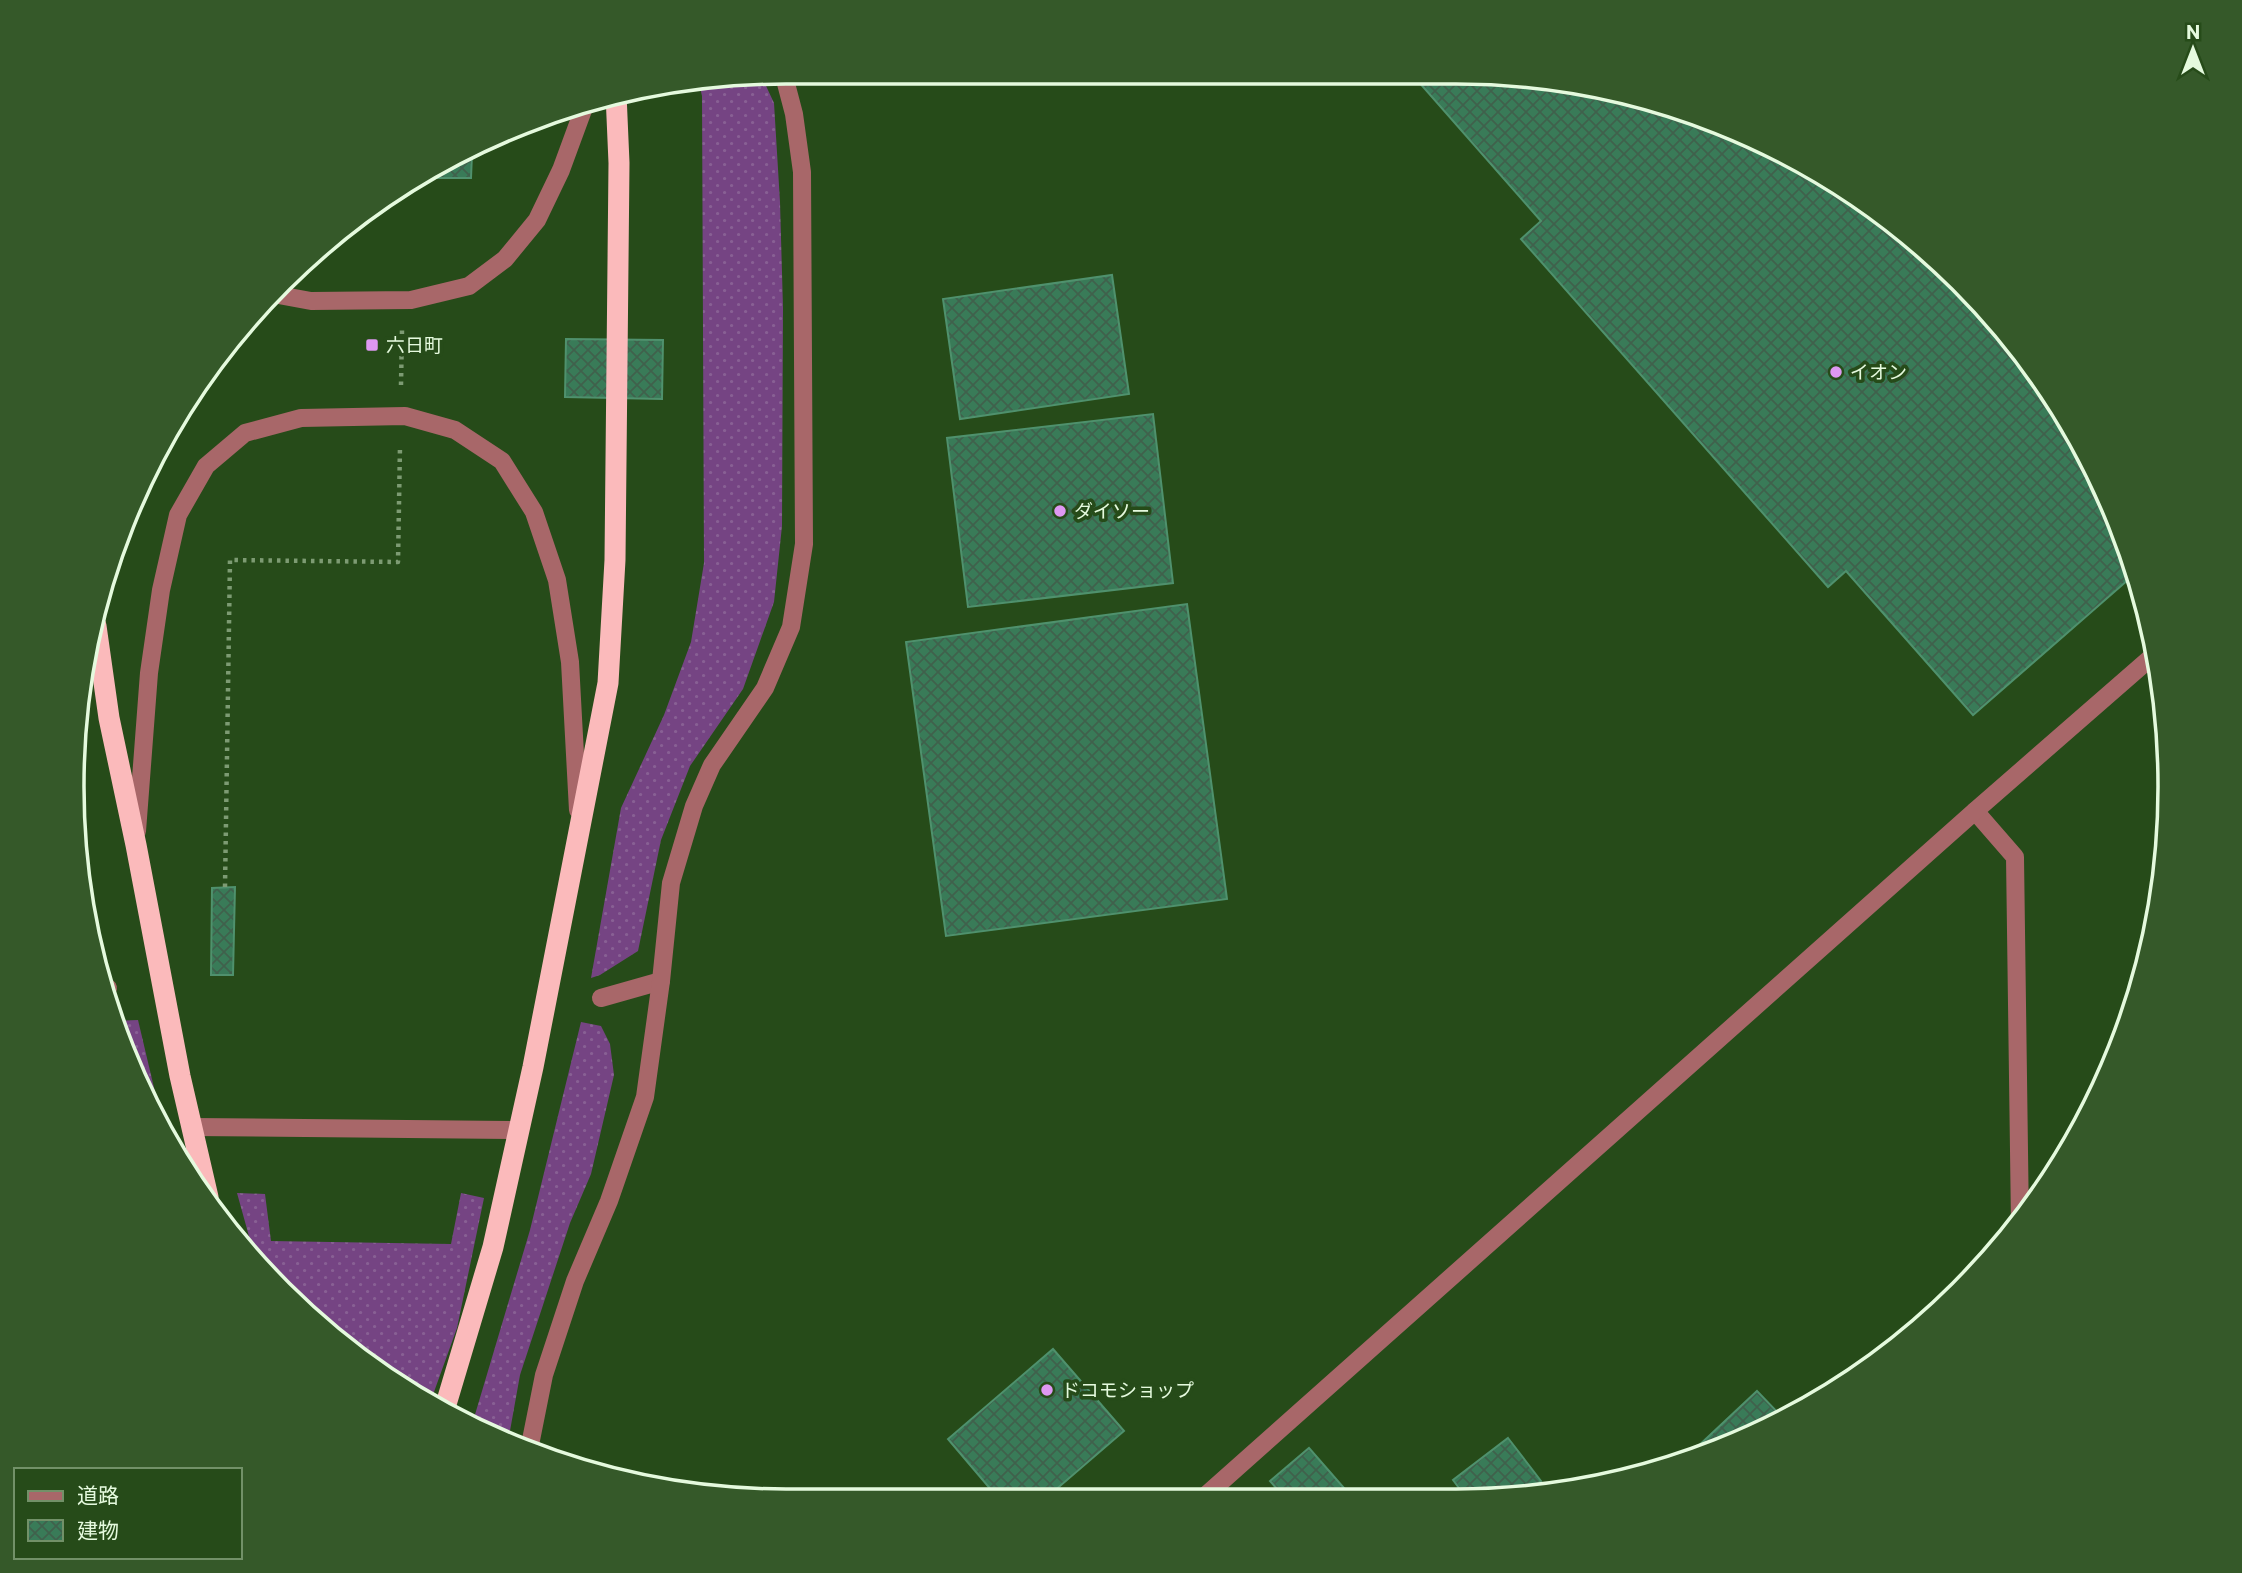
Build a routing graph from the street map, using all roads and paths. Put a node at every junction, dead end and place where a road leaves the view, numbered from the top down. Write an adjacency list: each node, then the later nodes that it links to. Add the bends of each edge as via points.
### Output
1 (786, 84): 13 (street, via 802,172 804,544 786,640 765,688 712,765 694,806 671,883)
2 (616, 105): 10 (highway, via 615,560 608,683)
3 (581, 115): 4 (street, via 537,220 505,259 468,286 411,300 312,301)
4 (284, 296)
5 (402, 319): 6 (path)
6 (401, 417): 10 (street, via 455,430 502,461 534,512 557,580 570,662); 11 (street, via 301,418 246,433 206,466 178,515 161,590 149,673); 12 (path, via 398,562 230,560)
7 (98, 643): 11 (highway)
8 (2147, 661): 9 (street)
9 (1975, 811): 18 (street, via 2015,857); 21 (street)
10 (579, 834): 16 (highway)
11 (136, 845): 15 (highway)
12 (225, 887)
13 (661, 981): 14 (street); 20 (street, via 645,1097 551,1352)
14 (601, 998)
15 (192, 1127): 16 (street); 17 (highway)
16 (519, 1130): 19 (highway, via 493,1247)
17 (204, 1180)
18 (2020, 1205)
19 (447, 1401)
20 (531, 1441)
21 (1213, 1489)

